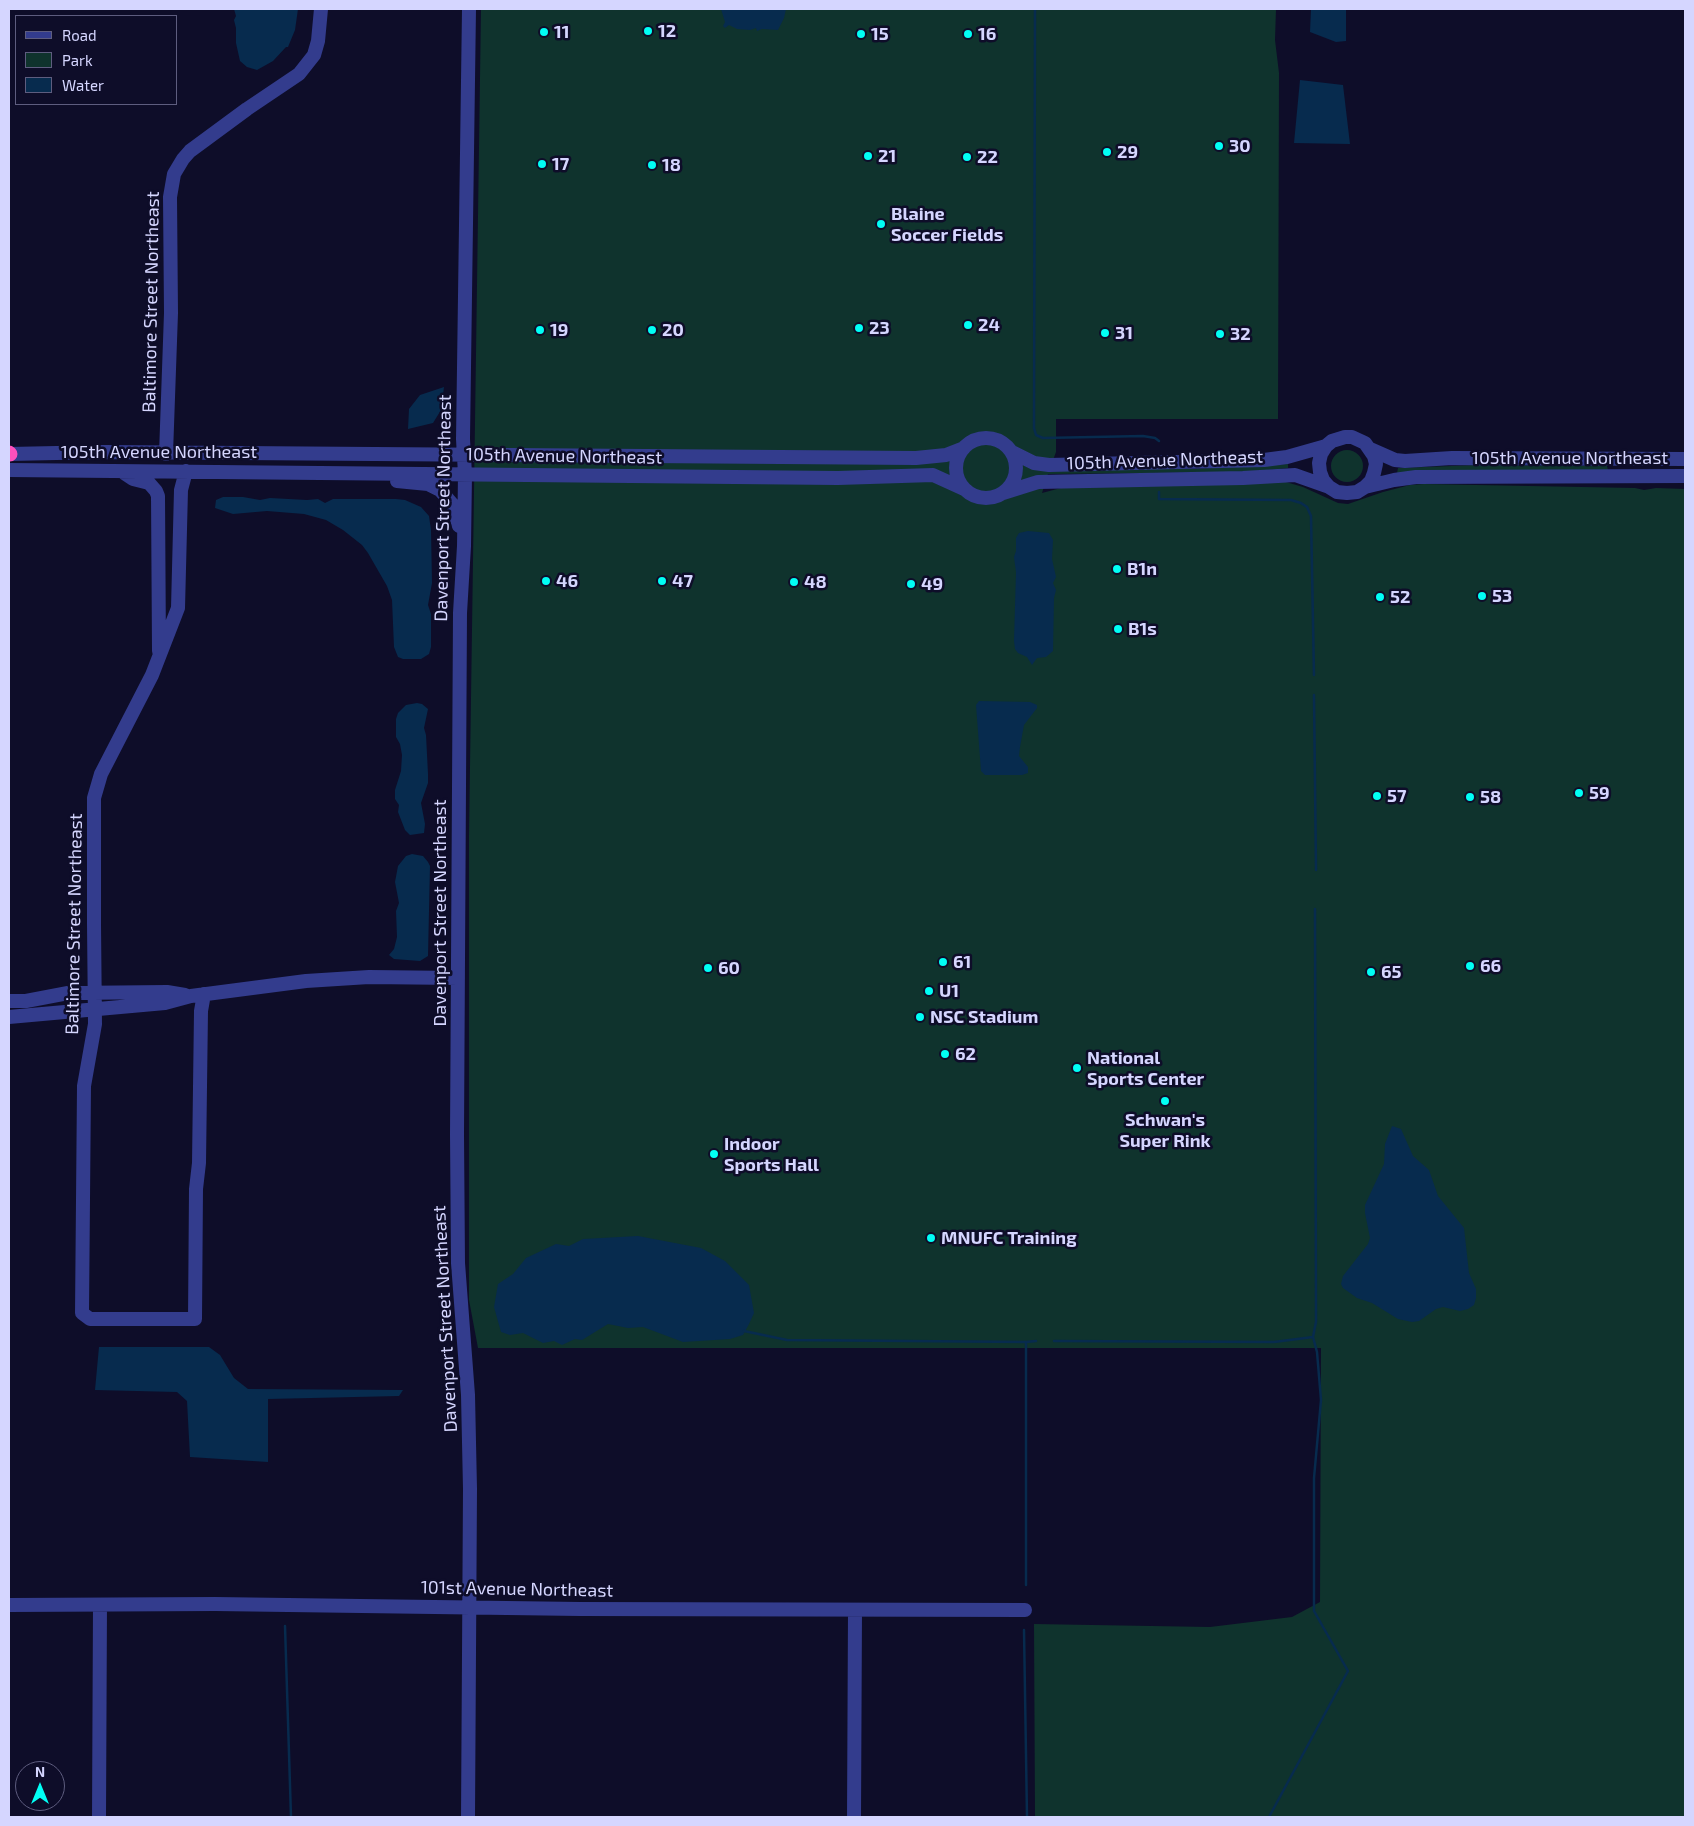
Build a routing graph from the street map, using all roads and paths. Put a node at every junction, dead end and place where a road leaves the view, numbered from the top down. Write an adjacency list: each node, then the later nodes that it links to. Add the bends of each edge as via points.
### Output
1 (321, 9): 8 (street, Baltimore Street Northeast, via 314,55 300,74 200,144 183,159 174,174 170,197 171,313)
2 (469, 9): 9 (street, Davenport Street Northeast)
3 (1326, 446): 5 (street, 105th Avenue Northeast, via 1338,438 1352,437); 6 (street, 105th Avenue Northeast, via 1264,460 1049,465 1034,463); 17 (street, via 1319,463 1323,480)
4 (964, 448): 6 (street, 105th Avenue Northeast, via 983,438 994,439); 9 (street, 105th Avenue Northeast, via 946,455 916,458); 19 (street, via 956,465 960,483)
5 (1370, 448): 10 (street, 105th Avenue Northeast, via 1395,460 1405,461 1452,458); 18 (street, via 1376,464)
6 (1012, 452): 20 (street, via 1017,471)
7 (9, 453): 8 (street, 105th Avenue Northeast)
8 (166, 454): 9 (street, 105th Avenue Northeast)
9 (464, 455): 15 (street, Davenport Street Northeast)
10 (1685, 459)
11 (9, 470): 12 (street, 105th Avenue Northeast)
12 (119, 471): 13 (street, 105th Avenue Northeast); 22 (street, Baltimore Street Northeast, via 148,483 158,496)
13 (186, 471): 14 (street, 105th Avenue Northeast); 22 (street, Baltimore Street Northeast, via 181,490 178,608)
14 (325, 472): 15 (street, 105th Avenue Northeast); 21 (street, via 428,484 440,490 453,505)
15 (464, 474): 19 (street, 105th Avenue Northeast, via 838,478 933,475); 21 (street, Davenport Street Northeast)
16 (1685, 476): 18 (street, 105th Avenue Northeast, via 1416,477)
17 (1329, 487): 18 (street, 105th Avenue Northeast, via 1347,494); 20 (street, 105th Avenue Northeast, via 1295,475 1038,482)
18 (1365, 487)
19 (966, 490): 20 (street, 105th Avenue Northeast, via 983,498)
20 (1003, 493)
21 (464, 546): 23 (street, Davenport Street Northeast, via 460,622)
22 (159, 659): 24 (street, Baltimore Street Northeast, via 101,774 94,798)
23 (458, 978): 25 (street, via 336,978); 31 (street, Davenport Street Northeast, via 458,1263 470,1441)
24 (95, 992): 25 (street); 26 (street); 27 (street, Baltimore Street Northeast)
25 (197, 995): 27 (street, via 165,1003); 27 (street, Baltimore Street Northeast, via 201,1011 195,1319 90,1319 82,1313 84,1086 95,1031)
26 (9, 1001)
27 (95, 1009): 28 (street)
28 (9, 1017)
29 (100, 1604): 30 (street, 101st Avenue Northeast); 31 (street, 101st Avenue Northeast); 34 (street)
30 (9, 1605)
31 (470, 1607): 33 (street, 101st Avenue Northeast); 35 (street, Davenport Street Northeast)
32 (1025, 1610): 33 (street, 101st Avenue Northeast)
33 (855, 1611): 36 (street)
34 (99, 1817)
35 (468, 1817)
36 (854, 1817)

